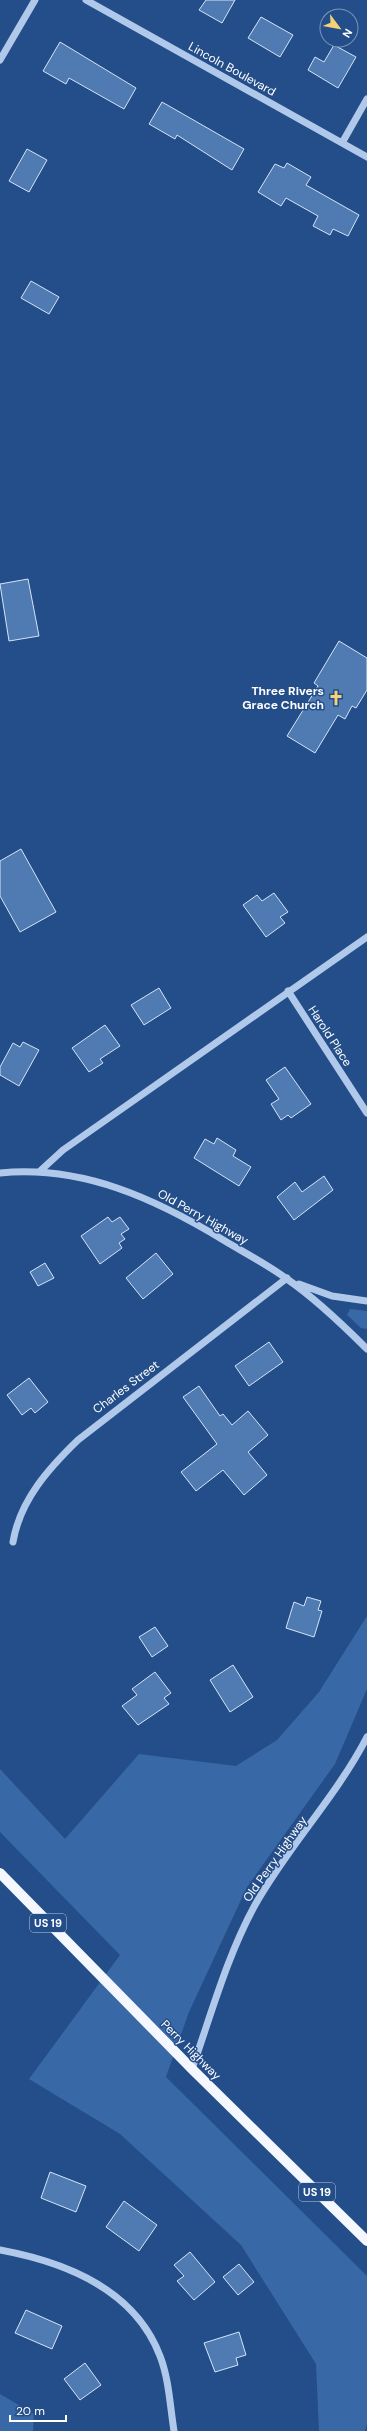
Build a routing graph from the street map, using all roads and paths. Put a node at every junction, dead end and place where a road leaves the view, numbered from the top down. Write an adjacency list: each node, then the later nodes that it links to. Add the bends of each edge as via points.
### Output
1 (35, 0): 3 (street)
2 (86, 0): 5 (street, Lincoln Boulevard)
3 (0, 60)
4 (367, 99): 5 (street)
5 (342, 143): 6 (street, Lincoln Boulevard)
6 (367, 157)
7 (367, 937): 8 (street)
8 (288, 991): 9 (street, Harold Place); 10 (street, via 63,1150)
9 (367, 1113)
10 (39, 1172): 11 (street, Old Perry Highway); 12 (street, Old Perry Highway, via 94,1180 169,1208)
11 (0, 1173)
12 (287, 1278): 13 (street, via 325,1294); 14 (street, Old Perry Highway, via 322,1306); 15 (street, Charles Street, via 92,1427 73,1445 32,1493 16,1529)
13 (367, 1301)
14 (367, 1349)
15 (14, 1542)
16 (367, 1737): 18 (street, Old Perry Highway, via 340,1784 268,1884 245,1924)
17 (0, 1873): 18 (main road, Perry Highway / US 19)
18 (192, 2069): 19 (main road, Perry Highway / US 19)
19 (367, 2241)
20 (0, 2250): 21 (street, via 71,2271 109,2291 141,2318 152,2335 161,2358)
21 (174, 2431)

